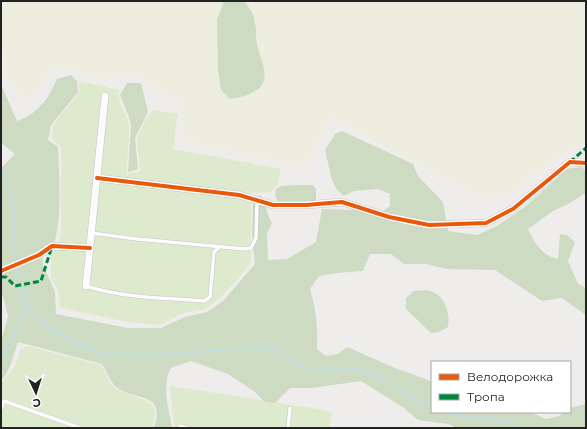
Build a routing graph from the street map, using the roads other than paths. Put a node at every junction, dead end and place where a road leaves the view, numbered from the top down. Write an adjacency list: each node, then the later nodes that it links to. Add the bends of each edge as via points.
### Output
1 (105, 96): 3 (street)
2 (586, 163): 4 (street, via 570,162 513,209 486,223 429,225 342,202 273,205)
3 (97, 178): 4 (street, via 239,195); 5 (street)
4 (257, 200): 6 (lane, via 256,238 251,248)
5 (91, 233): 6 (lane); 7 (street)
6 (219, 247): 9 (lane, via 214,252 210,297 204,301 122,294)
7 (90, 248): 8 (street, via 52,246 39,255); 9 (street)
8 (4, 270)
9 (86, 286)
10 (290, 408): 15 (lane)
11 (1, 410): 13 (lane, via 4,401)
12 (180, 426): 14 (lane)
13 (80, 428)
14 (187, 428)
15 (288, 428)

